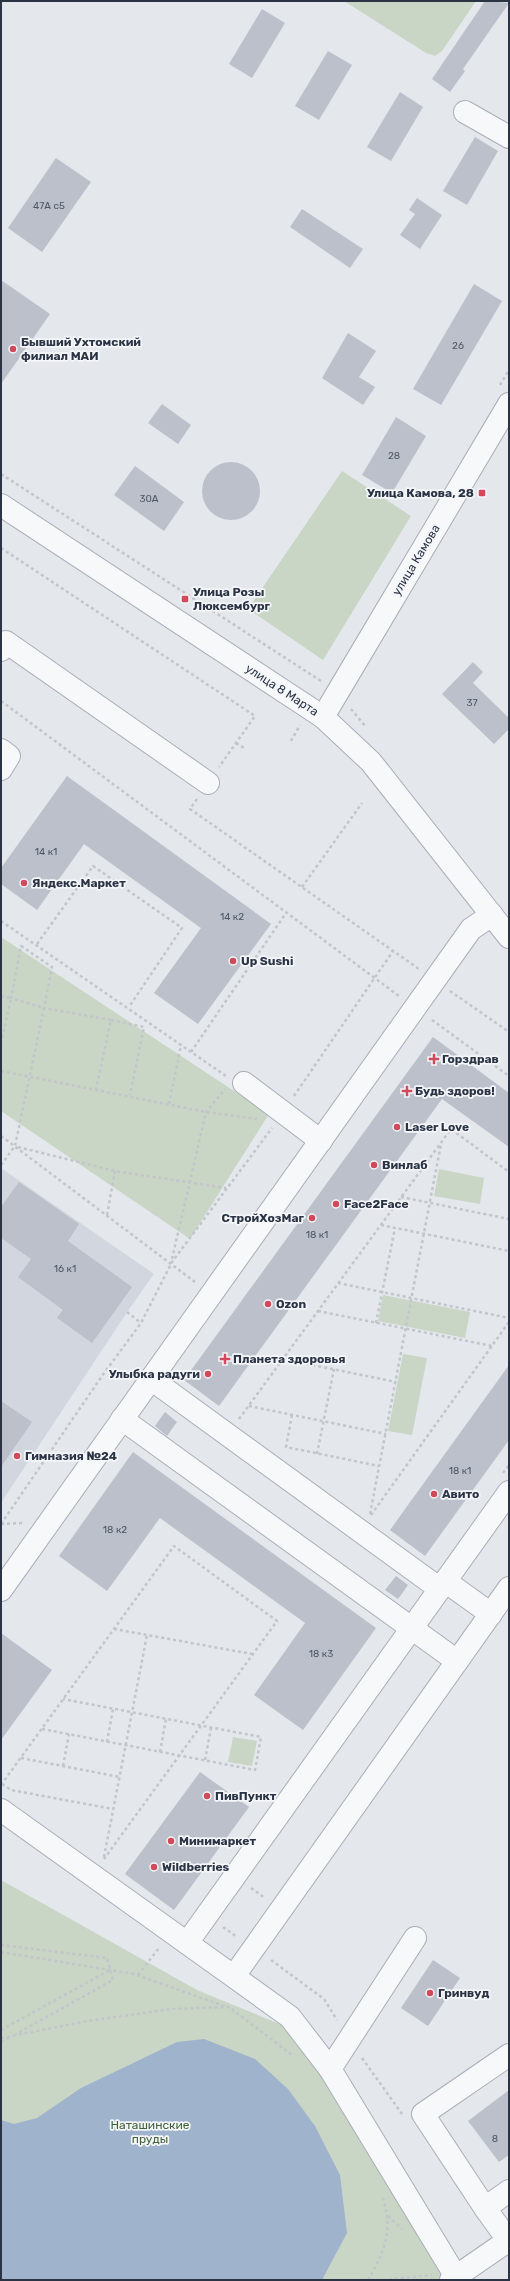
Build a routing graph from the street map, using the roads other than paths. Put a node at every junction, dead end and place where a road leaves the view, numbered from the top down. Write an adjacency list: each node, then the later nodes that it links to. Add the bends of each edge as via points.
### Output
1 (465, 112): 2 (street)
2 (509, 137)
3 (509, 404): 6 (street, улица Камова)
4 (1, 505): 6 (street, улица 8 Марта)
5 (1, 650): 9 (street, via 6,642)
6 (323, 717): 10 (street, улица 8 Марта, via 371,762)
7 (1, 750): 8 (street, via 9,756)
8 (1, 769)
9 (208, 783)
10 (492, 915): 11 (street, улица 8 Марта); 13 (street, via 471,929)
11 (509, 937)
12 (235, 1083): 13 (street, via 279,1117)
13 (321, 1141): 14 (street)
14 (151, 1379): 15 (street); 17 (street)
15 (122, 1419): 19 (street); 21 (street)
16 (509, 1492): 17 (street)
17 (443, 1585): 20 (street); 21 (street)
18 (509, 1588): 20 (street)
19 (1, 1590)
20 (491, 1614): 22 (street)
21 (412, 1628): 22 (street); 24 (street)
22 (457, 1661): 26 (street)
23 (1, 1810): 24 (street)
24 (180, 1937): 26 (street)
25 (415, 1938): 28 (street)
26 (234, 1976): 28 (street, via 290,2017)
27 (509, 2055): 30 (street, via 422,2114)
28 (330, 2070): 32 (street)
29 (509, 2191): 30 (street)
30 (485, 2208): 31 (street)
31 (509, 2240): 32 (street)
32 (450, 2278)

